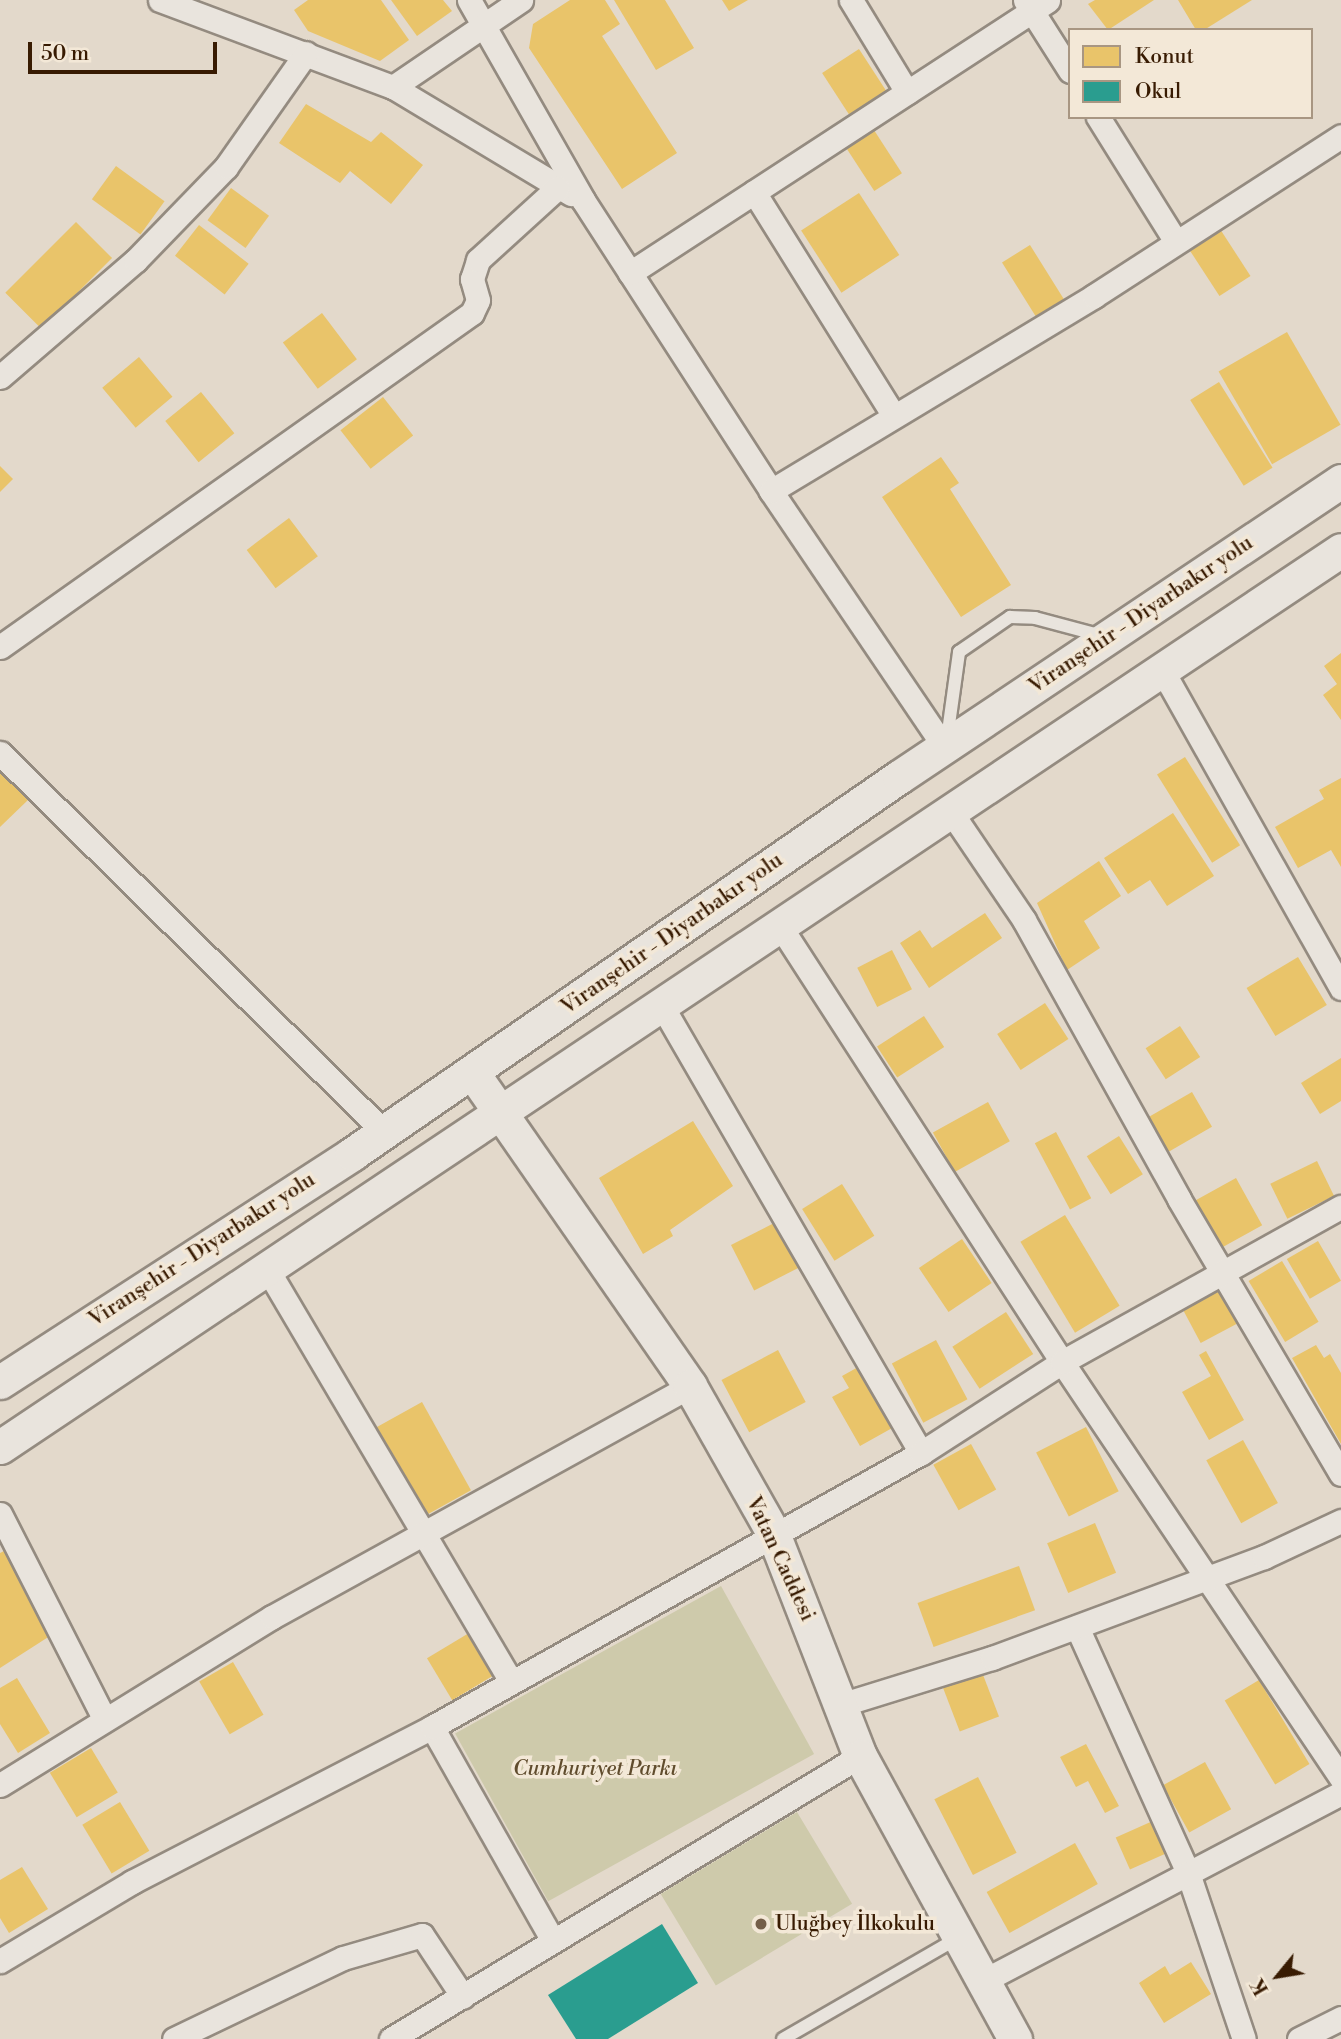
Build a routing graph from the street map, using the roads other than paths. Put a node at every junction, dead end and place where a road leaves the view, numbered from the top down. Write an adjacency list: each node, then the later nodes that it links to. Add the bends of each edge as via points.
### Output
1 (469, 0): 6 (street)
2 (521, 0): 6 (street)
3 (850, 0): 10 (street)
4 (169, 2): 7 (street)
5 (1035, 4): 8 (street); 10 (street)
6 (483, 23): 9 (street); 15 (street)
7 (306, 53): 9 (street); 18 (street, via 226,167 136,260)
8 (1068, 67)
9 (393, 87): 13 (street)
10 (907, 92): 14 (street)
11 (1099, 119): 16 (street)
12 (1341, 136): 16 (street)
13 (558, 188): 15 (street); 24 (street, via 478,260 472,279 478,300 472,313)
14 (754, 191): 17 (street); 19 (street)
15 (583, 200): 17 (street)
16 (1175, 240): 19 (street, via 1094,296)
17 (630, 272): 21 (street)
18 (0, 377)
19 (894, 416): 21 (street)
20 (1341, 481): 23 (main road, Viranşehir - Diyarbakır yolu)
21 (771, 491): 26 (street)
22 (1341, 550): 25 (main road)
23 (1107, 637): 26 (main road, Viranşehir - Diyarbakır yolu); 26 (lane, via 1035,618 1010,617 959,652)
24 (0, 647)
25 (1163, 670): 28 (main road); 30 (street)
26 (946, 749): 32 (main road, Viranşehir - Diyarbakır yolu)
27 (0, 752): 34 (street)
28 (951, 812): 29 (main road); 37 (street, via 1024,920)
29 (780, 926): 31 (main road); 38 (street)
30 (1341, 988)
31 (662, 1006): 33 (main road); 42 (street)
32 (472, 1072): 33 (main road, Vatan Caddesi); 34 (main road, Viranşehir - Diyarbakır yolu)
33 (501, 1113): 36 (main road); 40 (main road, Vatan Caddesi)
34 (384, 1132): 39 (main road, Viranşehir - Diyarbakır yolu)
35 (1341, 1207): 37 (street)
36 (265, 1267): 41 (main road); 46 (street)
37 (1224, 1273): 38 (street); 43 (street)
38 (1062, 1362): 42 (street); 48 (street)
39 (0, 1382)
40 (690, 1386): 46 (street); 47 (main road, Vatan Caddesi)
41 (0, 1447)
42 (921, 1453): 47 (street)
43 (1341, 1474)
44 (0, 1514): 52 (street)
45 (1341, 1521): 48 (street)
46 (424, 1531): 50 (street); 52 (street)
47 (774, 1534): 50 (street); 51 (main road, Vatan Caddesi)
48 (1208, 1577): 49 (street); 55 (street)
49 (1077, 1627): 51 (street); 58 (street)
50 (512, 1682): 53 (street)
51 (843, 1704): 54 (main road, Vatan Caddesi)
52 (104, 1718): 56 (street)
53 (432, 1727): 60 (street); 61 (street, via 132,1882)
54 (860, 1756): 59 (main road, Vatan Caddesi); 60 (street)
55 (1341, 1778)
56 (0, 1785)
57 (1341, 1793): 58 (street)
58 (1188, 1873): 62 (street); 69 (street)
59 (958, 1938): 62 (main road, Vatan Caddesi); 67 (lane)
60 (552, 1939): 63 (street)
61 (0, 1961)
62 (983, 1981): 68 (main road, Vatan Caddesi)
63 (463, 1997): 65 (street, via 422,1935 343,1958); 66 (street)
64 (1341, 2018): 70 (street)
65 (174, 2039)
66 (391, 2039)
67 (783, 2039)
68 (1015, 2039)
69 (1244, 2039)
70 (1299, 2039)

